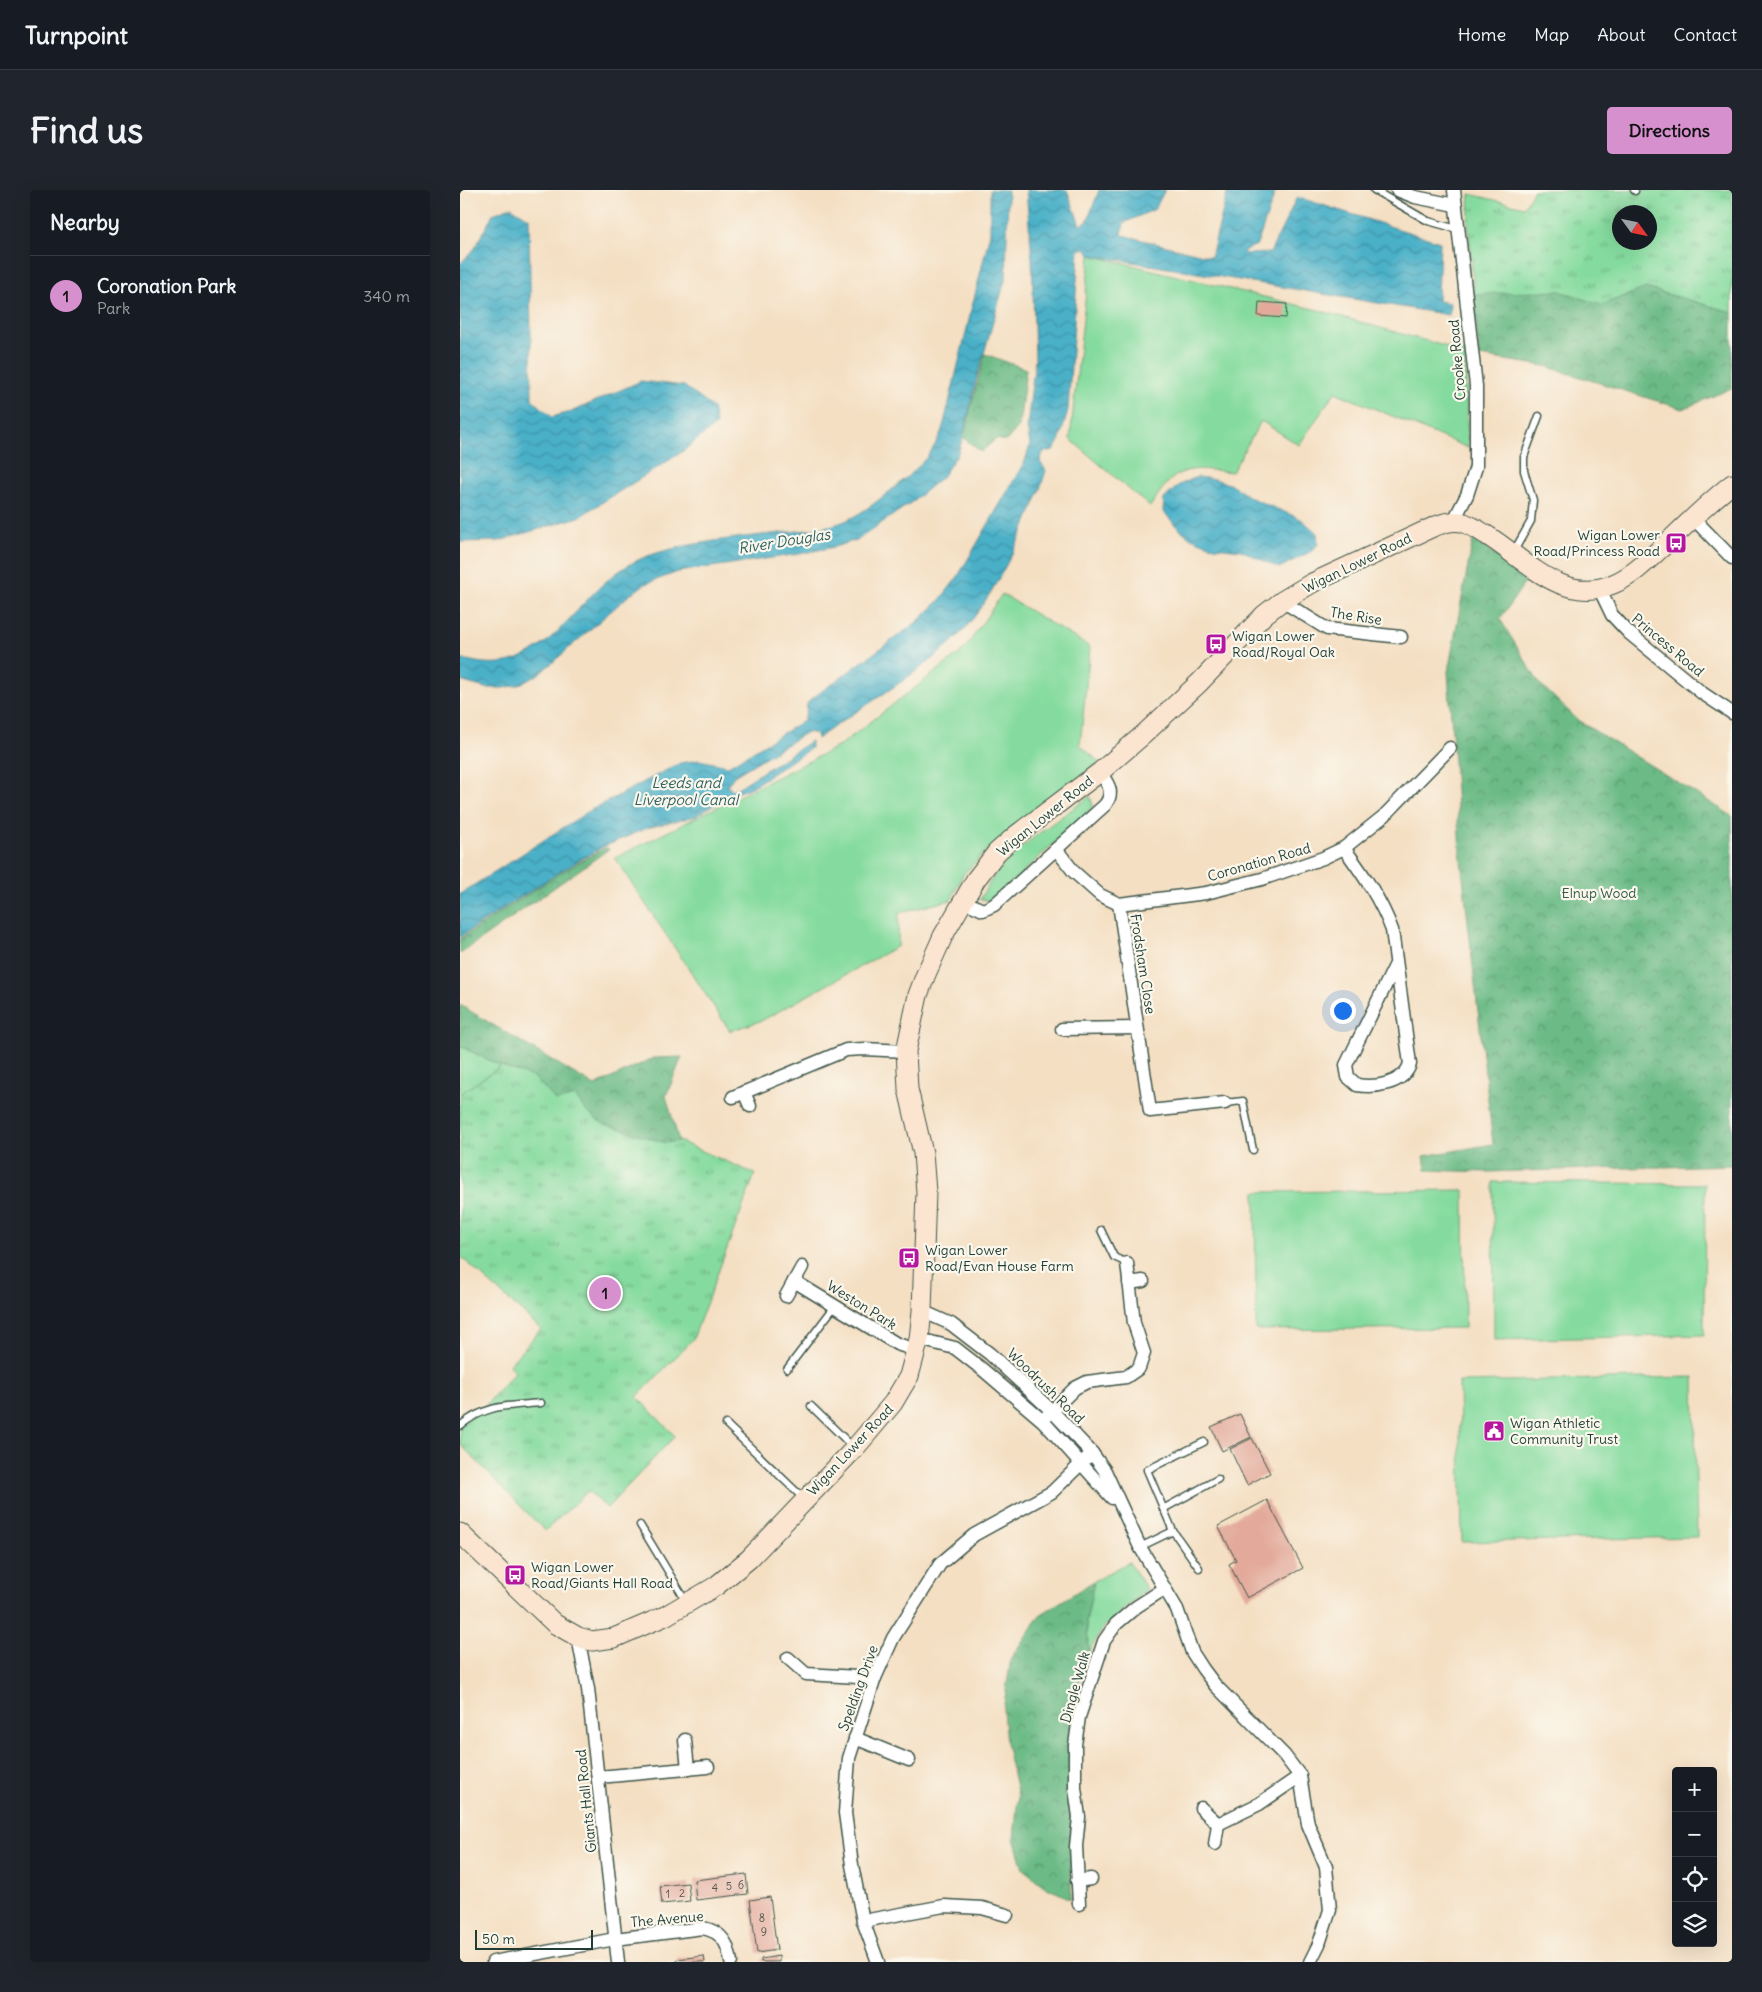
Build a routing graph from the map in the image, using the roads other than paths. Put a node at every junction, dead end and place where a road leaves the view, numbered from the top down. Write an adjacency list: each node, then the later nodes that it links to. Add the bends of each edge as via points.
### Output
1 (1374, 190): 4 (lane, via 1428,220)
2 (1397, 190): 3 (street, via 1415,197)
3 (1455, 195): 4 (street, Crooke Road)
4 (1457, 230): 8 (street, Crooke Road, via 1476,386 1476,467 1468,494)
5 (1539, 416): 9 (lane, via 1524,456 1524,471 1533,500 1531,521)
6 (1732, 484): 7 (main road)
7 (1693, 518): 10 (street); 11 (main road, via 1636,570)
8 (1453, 522): 9 (main road, via 1469,525); 12 (main road, Wigan Lower Road, via 1414,535 1312,583)
9 (1513, 552): 11 (main road, via 1549,580 1572,589)
10 (1732, 558)
11 (1599, 588): 14 (street, Princess Road, via 1612,616 1629,633 1702,693)
12 (1282, 601): 13 (street, The Rise, via 1327,629); 16 (main road, Wigan Lower Road, via 1264,615 1182,700)
13 (1401, 637)
14 (1732, 713)
15 (1450, 748): 17 (street, Coronation Road, via 1384,816)
16 (1100, 772): 18 (street, via 1110,786 1109,800); 19 (main road, Wigan Lower Road, via 997,852)
17 (1344, 848): 20 (street, Coronation Road, via 1262,879 1206,893); 21 (street, via 1386,913 1392,930)
18 (1056, 849): 19 (street, via 989,909 977,909); 20 (street, via 1074,872 1100,895)
19 (962, 901): 24 (main road, Wigan Lower Road, via 942,936 918,995)
20 (1119, 904): 22 (street, Frodsham Close)
21 (1396, 964): 21 (street, via 1410,1064 1396,1081 1357,1085 1348,1077 1346,1065)
22 (1137, 1028): 23 (street, Frodsham Close); 25 (street, Frodsham Close, via 1150,1111)
23 (1062, 1030)
24 (906, 1051): 26 (street, via 846,1050 739,1095); 36 (main road, Wigan Lower Road, via 908,1089 926,1173)
25 (1225, 1103): 27 (lane, via 1243,1101)
26 (750, 1106)
27 (1253, 1150)
28 (1101, 1230): 29 (lane, via 1114,1258)
29 (1127, 1264): 33 (street)
30 (802, 1267): 31 (street)
31 (794, 1281): 34 (street); 35 (street, Weston Park)
32 (1142, 1281): 33 (street)
33 (1129, 1283): 41 (street, via 1134,1323 1144,1352 1139,1368 1126,1377 1087,1382 1075,1388)
34 (786, 1296)
35 (835, 1306): 37 (street, Weston Park, via 897,1344); 38 (lane)
36 (922, 1311): 37 (main road, Wigan Lower Road); 41 (street, Woodrush Road, via 951,1324 990,1354)
37 (917, 1345): 41 (street, Woodrush Road, via 955,1348); 45 (main road, Wigan Lower Road, via 901,1392)
38 (788, 1369)
39 (541, 1403): 43 (lane, via 484,1410)
40 (811, 1406): 45 (lane)
41 (1047, 1416): 46 (street, Woodrush Road)
42 (726, 1424): 48 (lane)
43 (460, 1426)
44 (1204, 1442): 49 (lane, via 1147,1470)
45 (855, 1448): 48 (main road, Wigan Lower Road)
46 (1088, 1458): 53 (street, Woodrush Road, via 1105,1471); 59 (street, Spelding Drive, via 1052,1492 974,1535 940,1564 893,1638)
47 (1218, 1480): 49 (lane)
48 (804, 1499): 56 (main road, Wigan Lower Road, via 734,1572)
49 (1163, 1508): 51 (lane)
50 (640, 1524): 56 (lane)
51 (1173, 1531): 53 (lane); 54 (lane)
52 (460, 1533): 57 (main road, Wigan Lower Road, via 547,1616 566,1632)
53 (1140, 1547): 55 (street, Woodrush Road)
54 (1199, 1568)
55 (1164, 1588): 65 (street, via 1177,1609 1192,1652 1203,1669); 71 (street, Dingle Walk, via 1136,1606 1116,1624 1104,1641 1079,1717 1075,1745 1079,1818)
56 (688, 1604): 57 (main road, Wigan Lower Road, via 614,1638 592,1641)
57 (578, 1637): 66 (street, Giants Hall Road)
58 (788, 1658): 59 (street, via 806,1674)
59 (875, 1678): 60 (street, Spelding Drive)
60 (855, 1738): 62 (street); 74 (street, Spelding Drive, via 849,1758 845,1813)
61 (685, 1740): 64 (street)
62 (909, 1760)
63 (708, 1767): 64 (street)
64 (688, 1769): 66 (street)
65 (1300, 1776): 68 (street, via 1258,1804); 80 (street, via 1308,1824 1326,1867 1330,1910)
66 (599, 1777): 75 (street, Giants Hall Road)
67 (1201, 1808): 68 (street)
68 (1218, 1824): 69 (street)
69 (1215, 1844)
70 (1091, 1879): 71 (street)
71 (1077, 1881): 72 (street, Dingle Walk)
72 (1079, 1904)
73 (1007, 1915): 74 (street, via 982,1908 944,1906)
74 (863, 1921): 79 (street, Spelding Drive)
75 (615, 1938): 76 (street, The Avenue); 77 (street, Giants Hall Road); 78 (street, The Avenue, via 709,1930 726,1942)
76 (493, 1962)
77 (618, 1962)
78 (731, 1962)
79 (878, 1962)
80 (1310, 1962)

